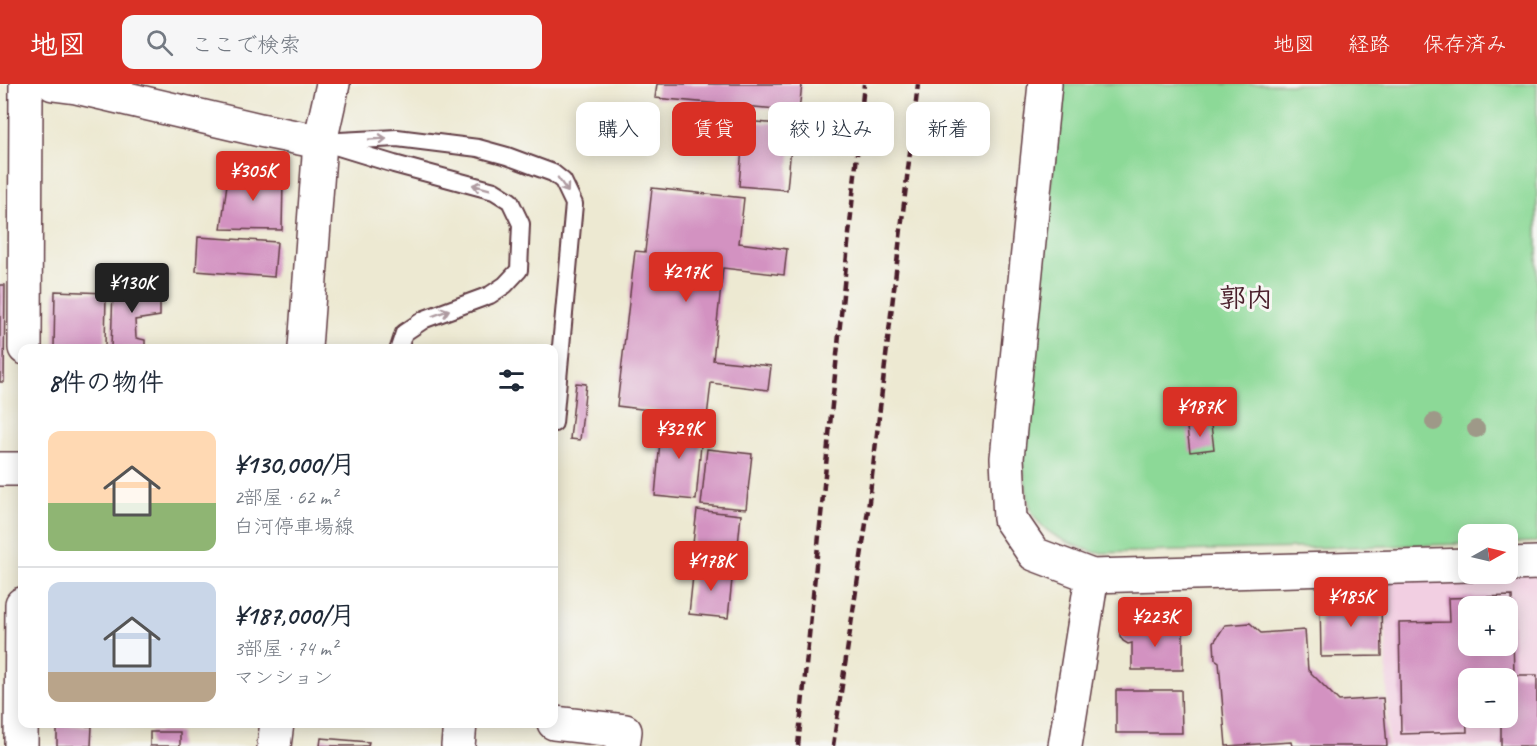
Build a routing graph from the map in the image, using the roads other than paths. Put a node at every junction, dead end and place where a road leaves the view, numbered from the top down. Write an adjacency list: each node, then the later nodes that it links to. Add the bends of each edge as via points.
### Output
1 (26, 84): 6 (street)
2 (53, 84): 5 (street)
3 (333, 84): 5 (street)
4 (1045, 84): 15 (street, via 1007,458 1010,519 1034,554)
5 (320, 142): 7 (street); 8 (lane, one-way to 5, via 404,333 425,319 490,295 505,285 519,270 521,224 510,201 494,191); 9 (lane, one-way to 9, via 397,138 478,148 553,173 563,181 574,204)
6 (25, 344)
7 (305, 344)
8 (400, 344)
9 (558, 379)
10 (0, 469): 11 (street)
11 (18, 469)
12 (1537, 563): 13 (street)
13 (1518, 564)
14 (1458, 565): 15 (street)
15 (1092, 576): 24 (street)
16 (558, 723): 23 (street, via 625,731)
17 (21, 728): 20 (street)
18 (276, 728): 21 (street)
19 (460, 728): 22 (street)
20 (21, 746)
21 (274, 746)
22 (458, 746)
23 (623, 746)
24 (1065, 746)

